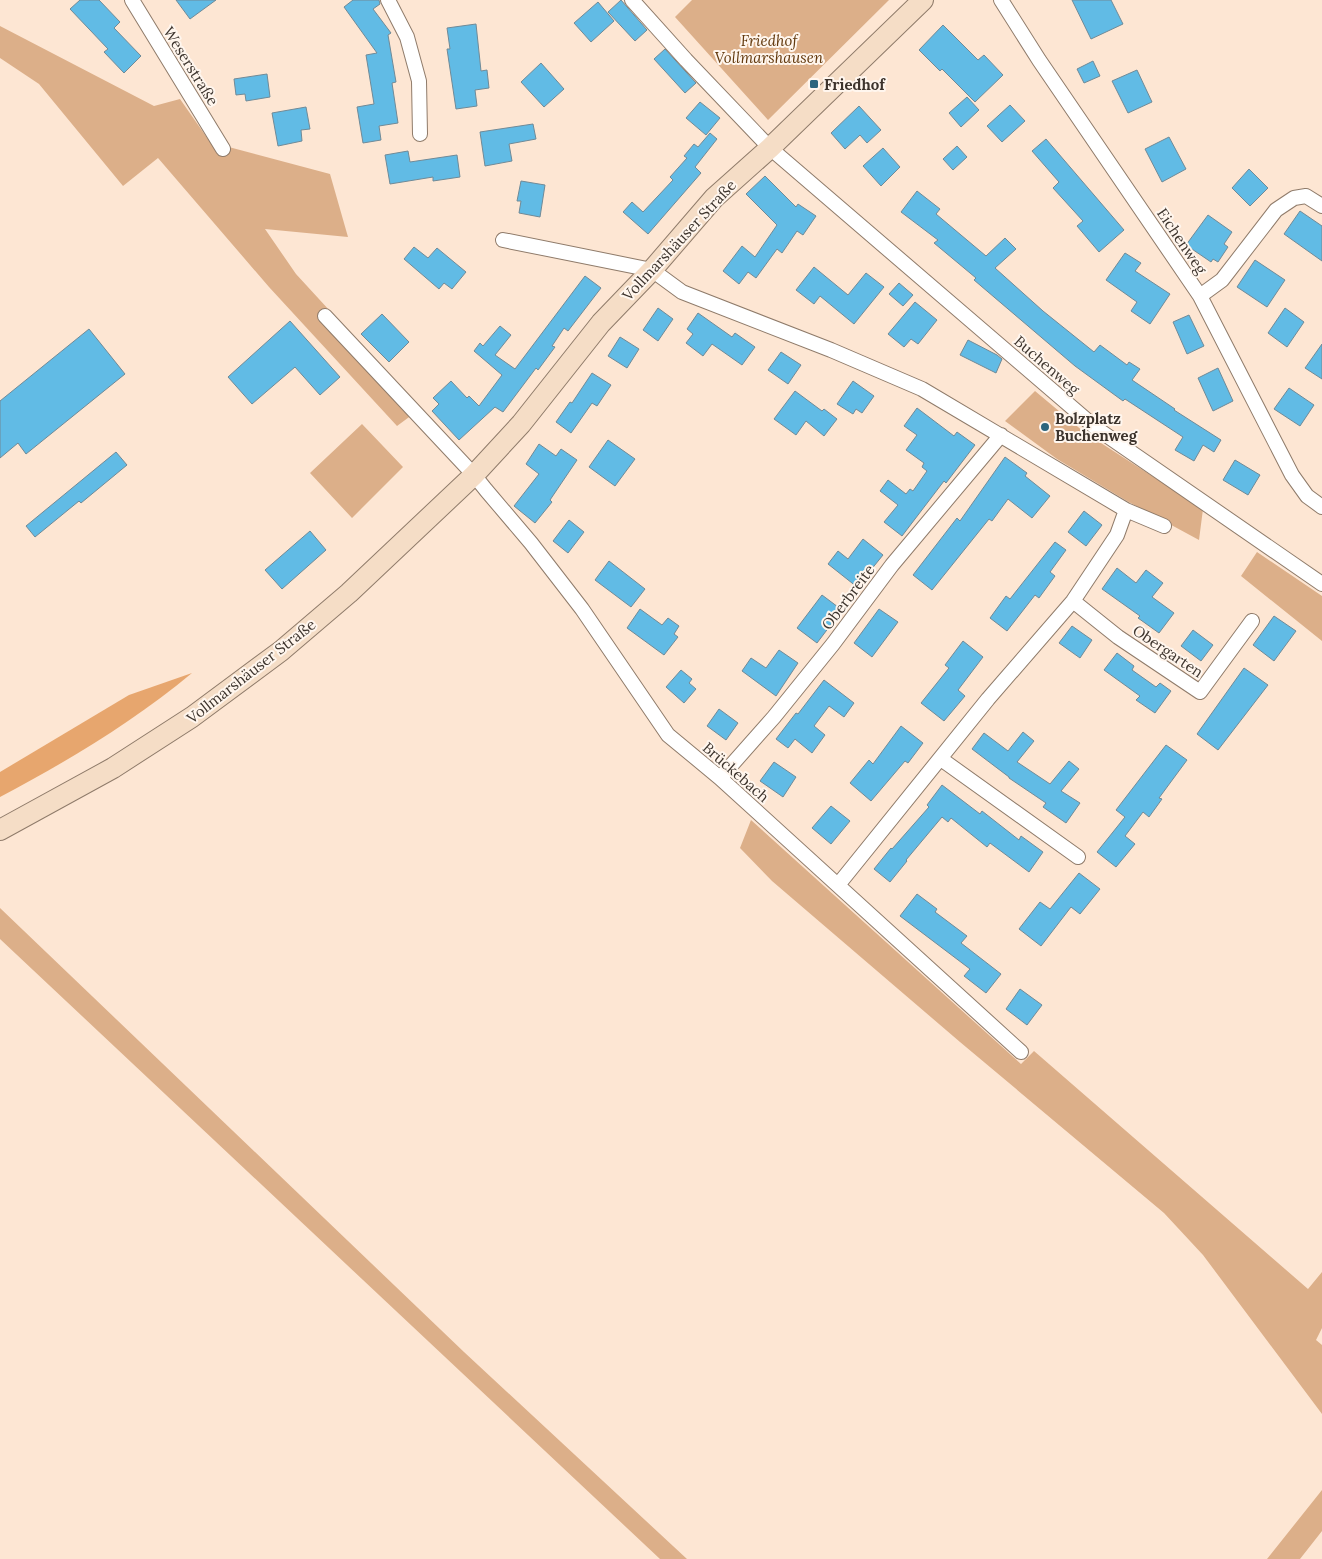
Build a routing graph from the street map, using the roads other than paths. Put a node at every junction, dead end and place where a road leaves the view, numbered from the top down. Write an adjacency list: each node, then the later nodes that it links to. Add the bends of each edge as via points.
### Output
1 (132, 0): 8 (street, Weserstraße)
2 (388, 0): 6 (street, via 407,37 419,81)
3 (632, 0): 7 (street, Buchenweg)
4 (923, 0): 7 (main road, Vollmarshäuser Straße)
5 (1001, 0): 12 (street, Eichenweg)
6 (420, 134)
7 (770, 148): 11 (main road, Vollmarshäuser Straße, via 714,198); 19 (street, Buchenweg, via 1096,428)
8 (224, 149)
9 (1322, 206): 12 (street, via 1306,196 1294,198 1276,210 1222,280)
10 (503, 240): 11 (street)
11 (652, 270): 14 (street, via 682,292 831,350 922,390); 15 (main road, Vollmarshäuser Straße, via 601,323 521,424)
12 (1200, 296): 16 (street, Eichenweg, via 1292,476 1307,496)
13 (325, 316): 15 (street)
14 (1001, 435): 17 (street); 23 (street, Oberbreite, via 892,565 774,717)
15 (474, 475): 23 (street, Brückebach, via 582,609 668,736); 24 (main road, Vollmarshäuser Straße, via 281,651 192,717 113,768)
16 (1322, 507)
17 (1126, 510): 18 (street); 20 (street, via 1117,535)
18 (1164, 526)
19 (1322, 584)
20 (1073, 601): 21 (street, Obergarten, via 1118,637 1200,692); 22 (street)
21 (1252, 621)
22 (941, 759): 25 (street); 26 (street)
23 (720, 778): 26 (street, Brückebach)
24 (0, 830)
25 (1078, 857)
26 (838, 885): 27 (street, Brückebach)
27 (1021, 1052)

